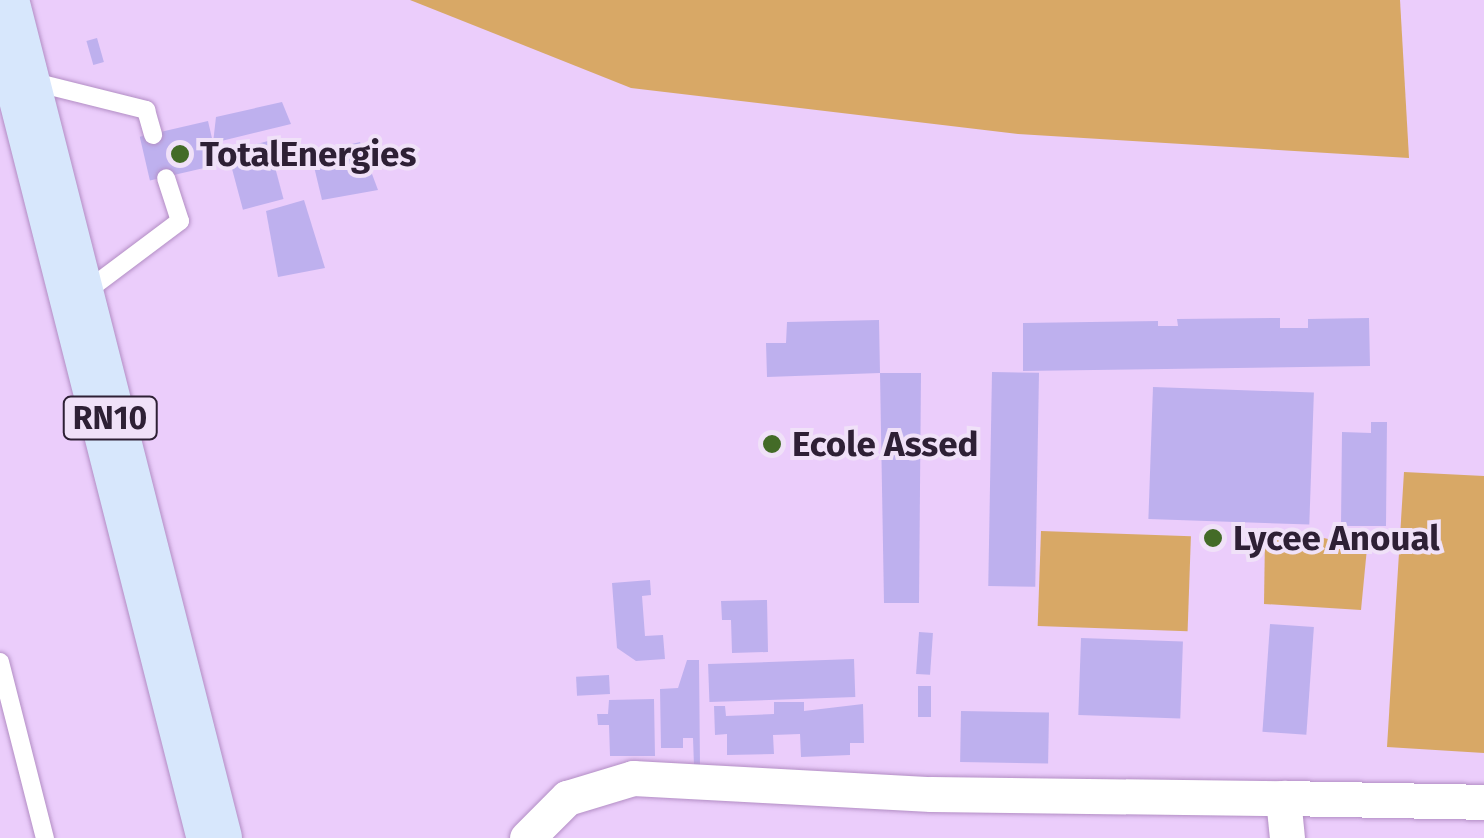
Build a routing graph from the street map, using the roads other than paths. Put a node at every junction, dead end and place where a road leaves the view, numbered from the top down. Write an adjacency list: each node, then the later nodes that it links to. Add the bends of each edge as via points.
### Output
1 (1, 0): 2 (main road, RN10)
2 (20, 79): 3 (lane, via 146,110); 5 (main road, RN10)
3 (152, 135)
4 (166, 178): 5 (lane, via 180,221)
5 (80, 297): 10 (main road, RN10)
6 (0, 662): 9 (lane)
7 (1283, 798): 8 (street); 11 (street, via 931,794 633,778 567,798); 12 (street)
8 (1484, 802)
9 (45, 838)
10 (214, 838)
11 (526, 838)
12 (1288, 838)

